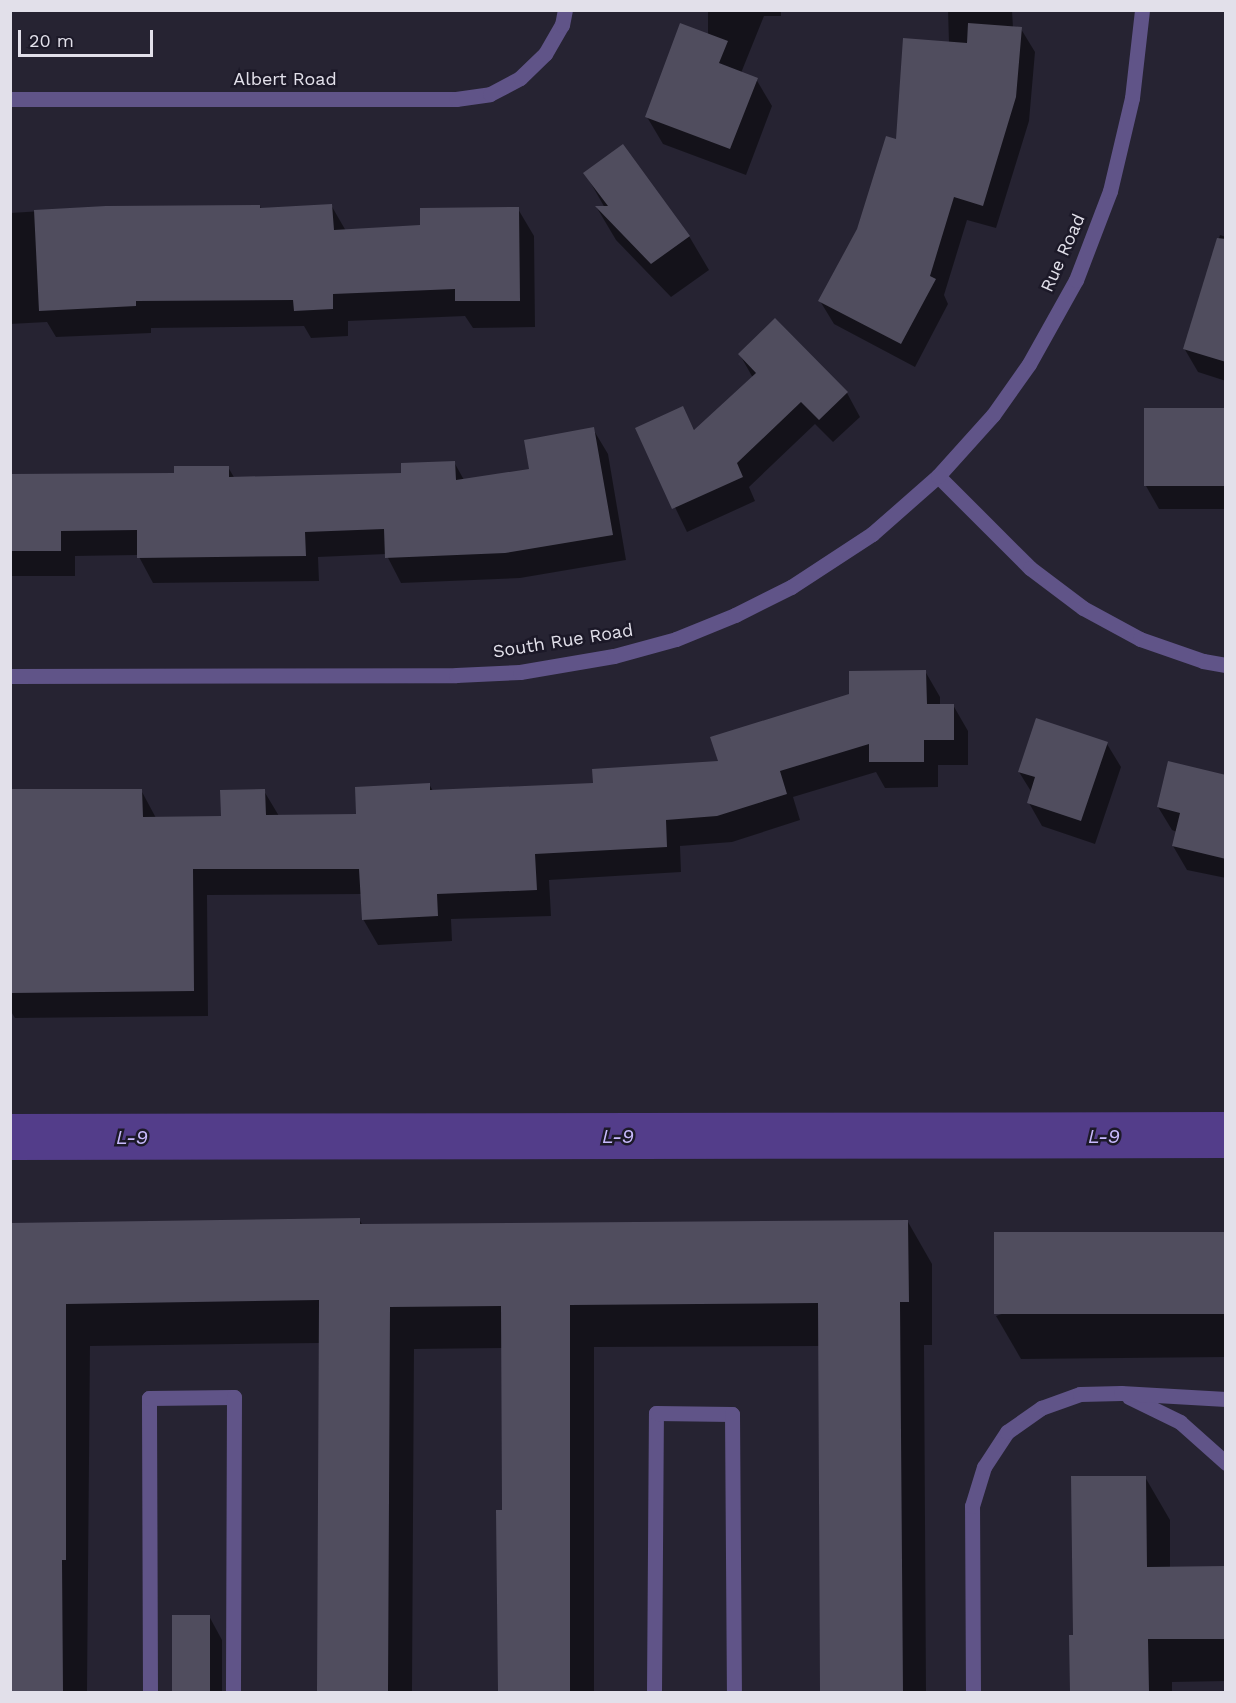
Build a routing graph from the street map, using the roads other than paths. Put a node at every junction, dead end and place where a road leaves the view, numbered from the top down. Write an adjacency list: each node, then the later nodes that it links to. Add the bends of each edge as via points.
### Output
1 (565, 10): 3 (street, Albert Road, via 562,25 545,54 520,78 490,94 456,99)
2 (1142, 10): 4 (street, Rue Road, via 1132,98 1110,191 1076,280 1029,364 993,415)
3 (10, 99)
4 (938, 476): 5 (street, via 1030,568 1083,608 1140,639 1203,661); 6 (street, South Rue Road, via 872,534 791,587 676,639 614,656 520,672 456,675)
5 (1226, 664)
6 (10, 676)
7 (1121, 1393): 8 (street); 9 (street, via 1180,1422); 14 (street, via 1080,1394 1041,1408 1007,1432 984,1467 972,1506)
8 (1226, 1399)
9 (1226, 1463)
10 (150, 1692): 11 (street, via 149,1398 234,1397)
11 (233, 1692)
12 (654, 1692): 13 (street, via 656,1413 732,1414)
13 (734, 1692)
14 (973, 1692)

